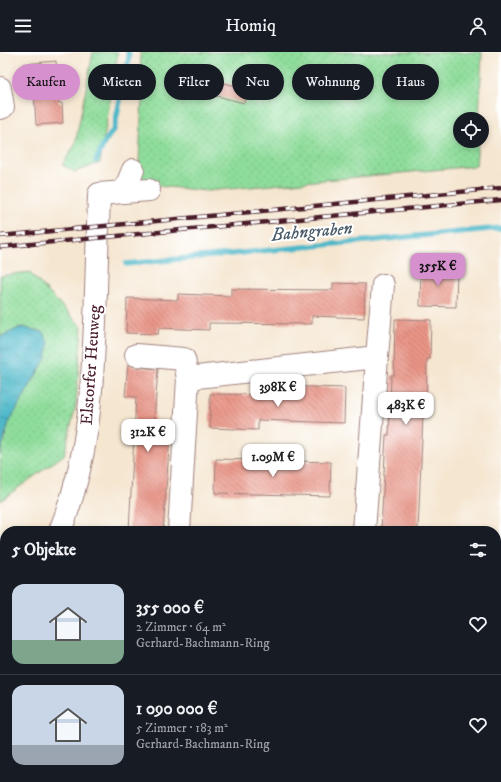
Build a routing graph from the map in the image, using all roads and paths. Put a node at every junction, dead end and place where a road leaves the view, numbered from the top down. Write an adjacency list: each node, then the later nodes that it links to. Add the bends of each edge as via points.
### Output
1 (0, 88): 2 (street, via 3,107)
2 (0, 108)
3 (133, 170): 5 (street)
4 (149, 190): 5 (street)
5 (124, 192): 10 (street, Elstorfer Heuweg, via 99,194 92,395 80,470)
6 (383, 285): 8 (street)
7 (136, 355): 9 (street, via 184,360)
8 (377, 357): 9 (street); 12 (street)
9 (188, 378): 11 (street)
10 (62, 526)
11 (179, 526)
12 (364, 526)

